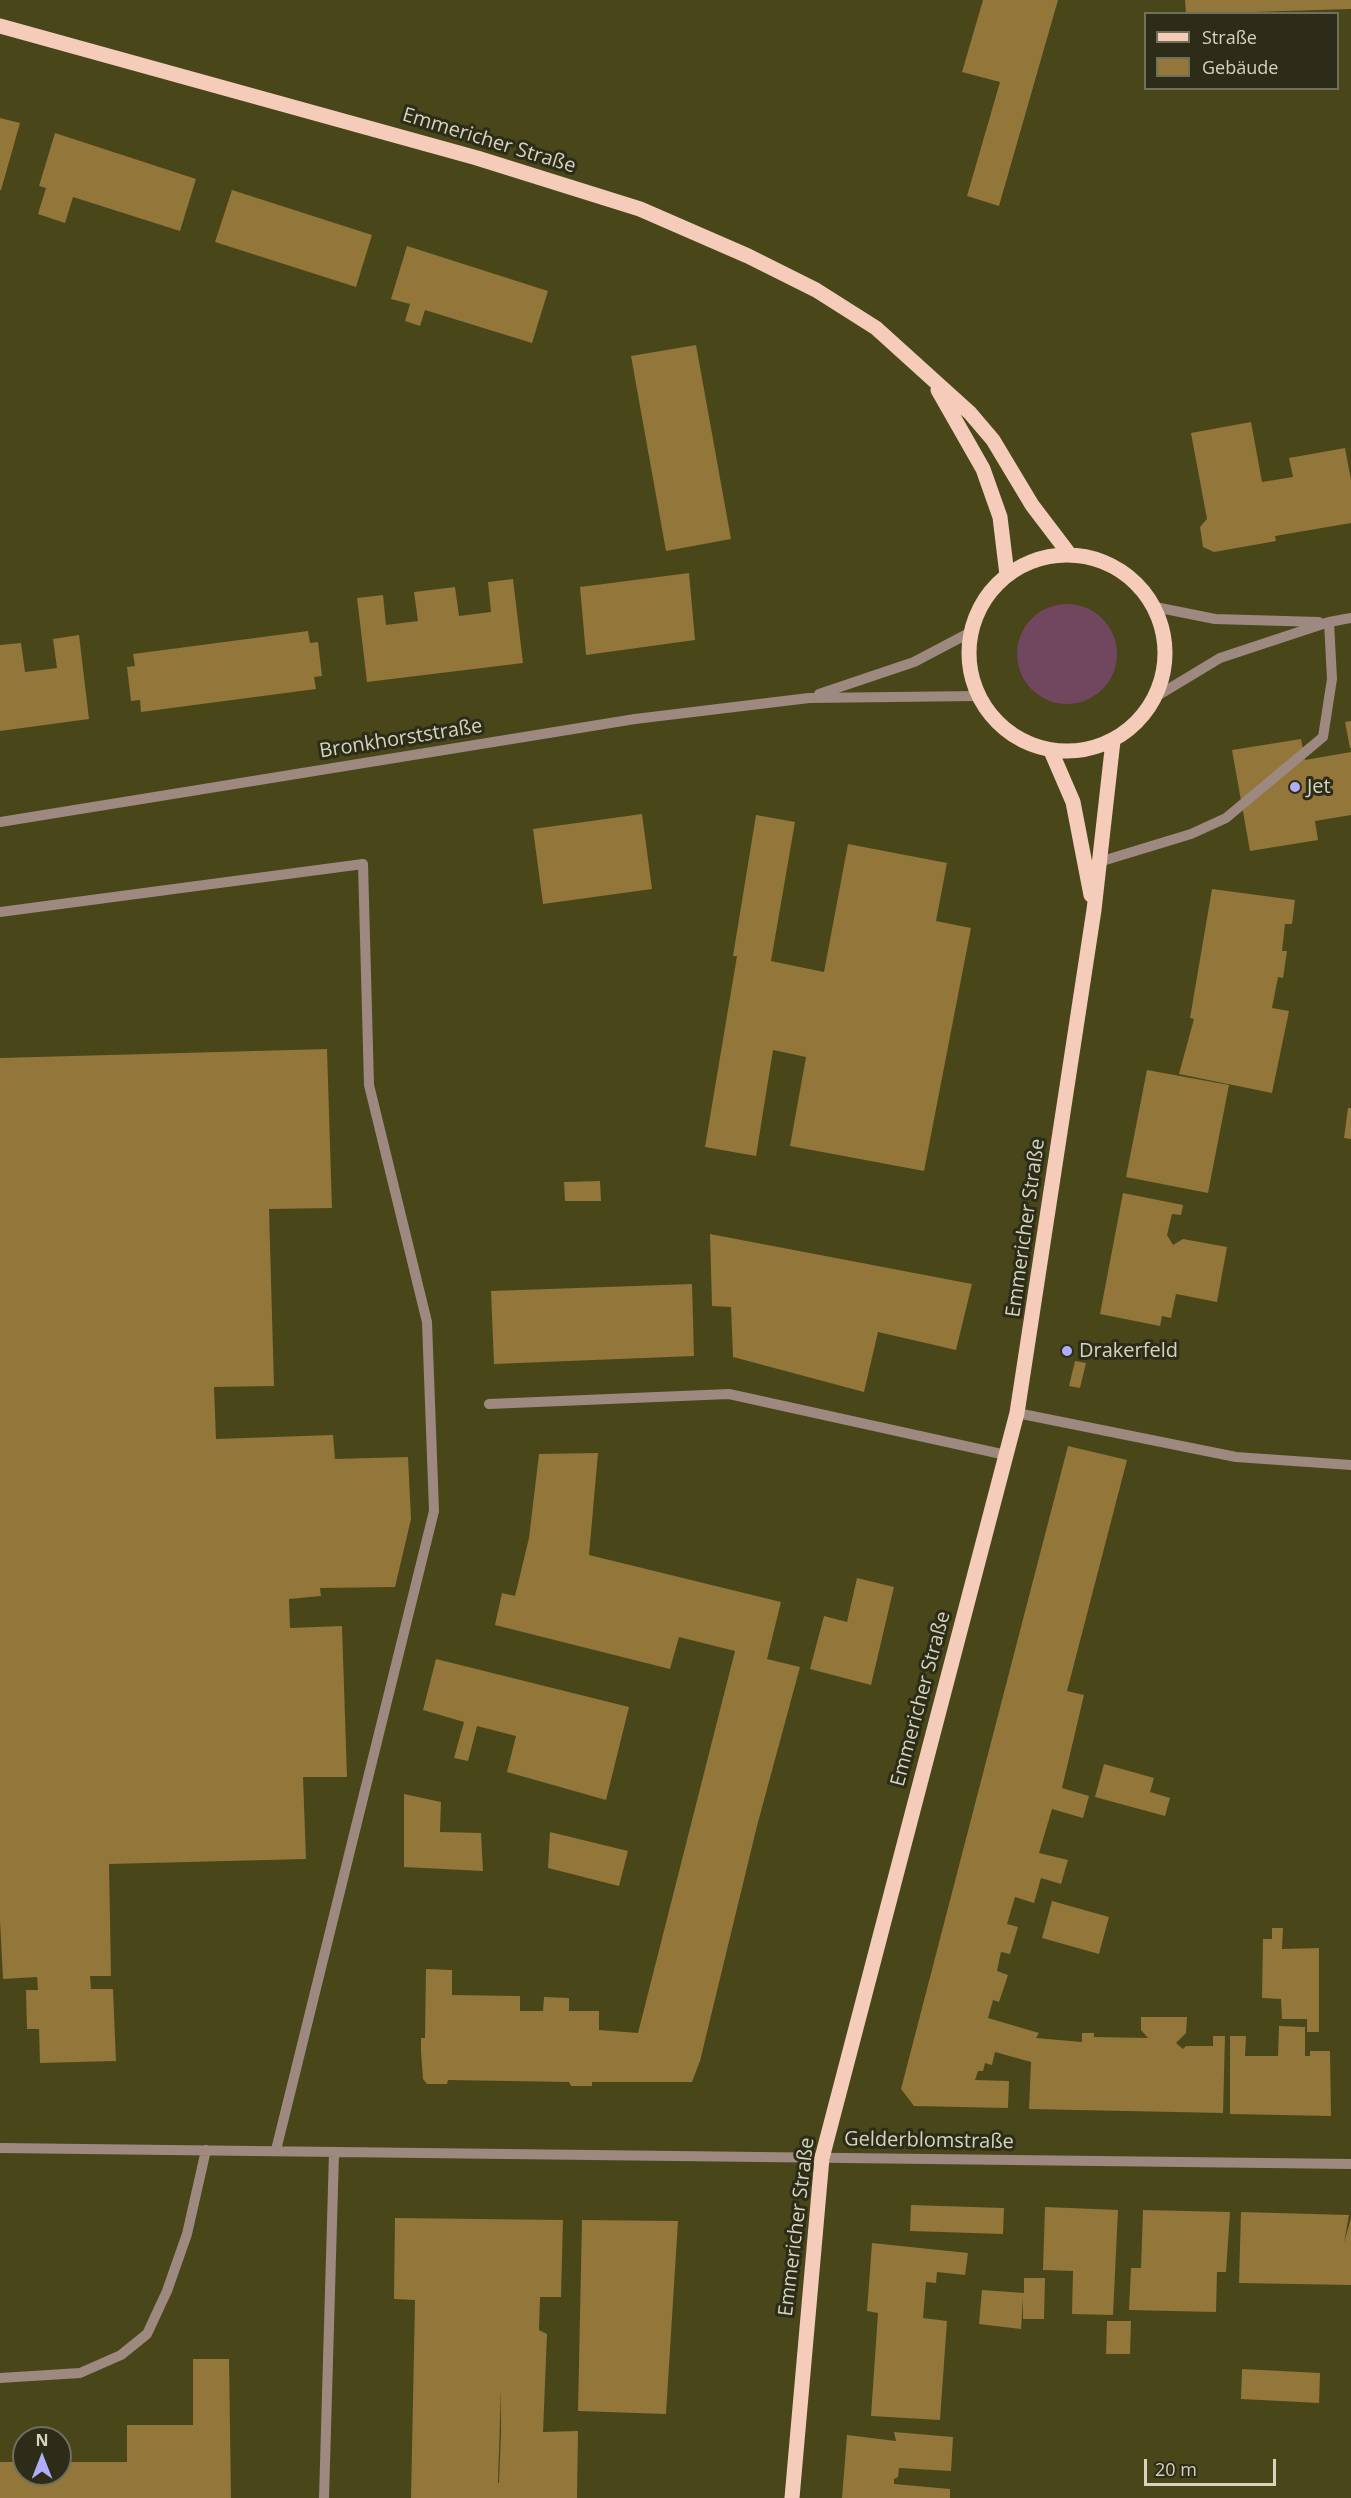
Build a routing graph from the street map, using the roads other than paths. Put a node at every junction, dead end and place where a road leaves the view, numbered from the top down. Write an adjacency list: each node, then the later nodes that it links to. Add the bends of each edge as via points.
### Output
1 (0, 26): 2 (main road, Emmericher Straße, via 477,158 640,209 816,290 876,328)
2 (930, 377): 3 (main road, Emmericher Straße, via 993,440 1032,505); 4 (main road, Emmericher Straße, via 983,469 1000,517)
3 (1070, 555): 4 (main road, via 1036,560); 5 (main road, via 1096,559 1120,570 1140,586)
4 (1007, 575): 8 (main road, via 984,601)
5 (1155, 607): 7 (street, via 1215,619); 10 (main road, via 1165,636 1165,666)
6 (1351, 618): 7 (street)
7 (1329, 622): 10 (street, via 1220,658); 15 (street, via 1332,679 1323,737 1226,818 1191,834)
8 (971, 632): 9 (main road, via 969,665); 11 (street, Bronkhorststraße, via 914,662)
9 (978, 696): 11 (street, Bronkhorststraße); 13 (main road, via 996,722 1012,735)
10 (1157, 696): 12 (main road, via 1139,722)
11 (809, 698): 14 (street, Bronkhorststraße, via 635,719)
12 (1113, 741): 13 (main road, via 1083,751); 15 (main road, Emmericher Straße)
13 (1051, 751): 16 (main road, Emmericher Straße, via 1073,802)
14 (0, 822)
15 (1100, 862): 16 (main road, Emmericher Straße)
16 (1094, 910): 19 (main road, Emmericher Straße)
17 (0, 912): 24 (street, via 363,864 369,1085 427,1322 434,1511)
18 (489, 1404): 20 (street, via 729,1394)
19 (1017, 1413): 20 (main road, Emmericher Straße); 21 (street, via 1236,1457)
20 (1006, 1455): 26 (main road, Emmericher Straße)
21 (1351, 1465)
22 (0, 2148): 23 (street, Gelderblomstraße)
23 (206, 2150): 24 (street, Gelderblomstraße); 28 (street, via 187,2234 147,2334 121,2355 80,2373)
24 (276, 2150): 25 (street, Gelderblomstraße)
25 (334, 2152): 26 (street, Gelderblomstraße); 29 (street)
26 (822, 2158): 27 (street, Gelderblomstraße); 30 (main road, Emmericher Straße)
27 (1351, 2164)
28 (0, 2378)
29 (324, 2498)
30 (792, 2498)

